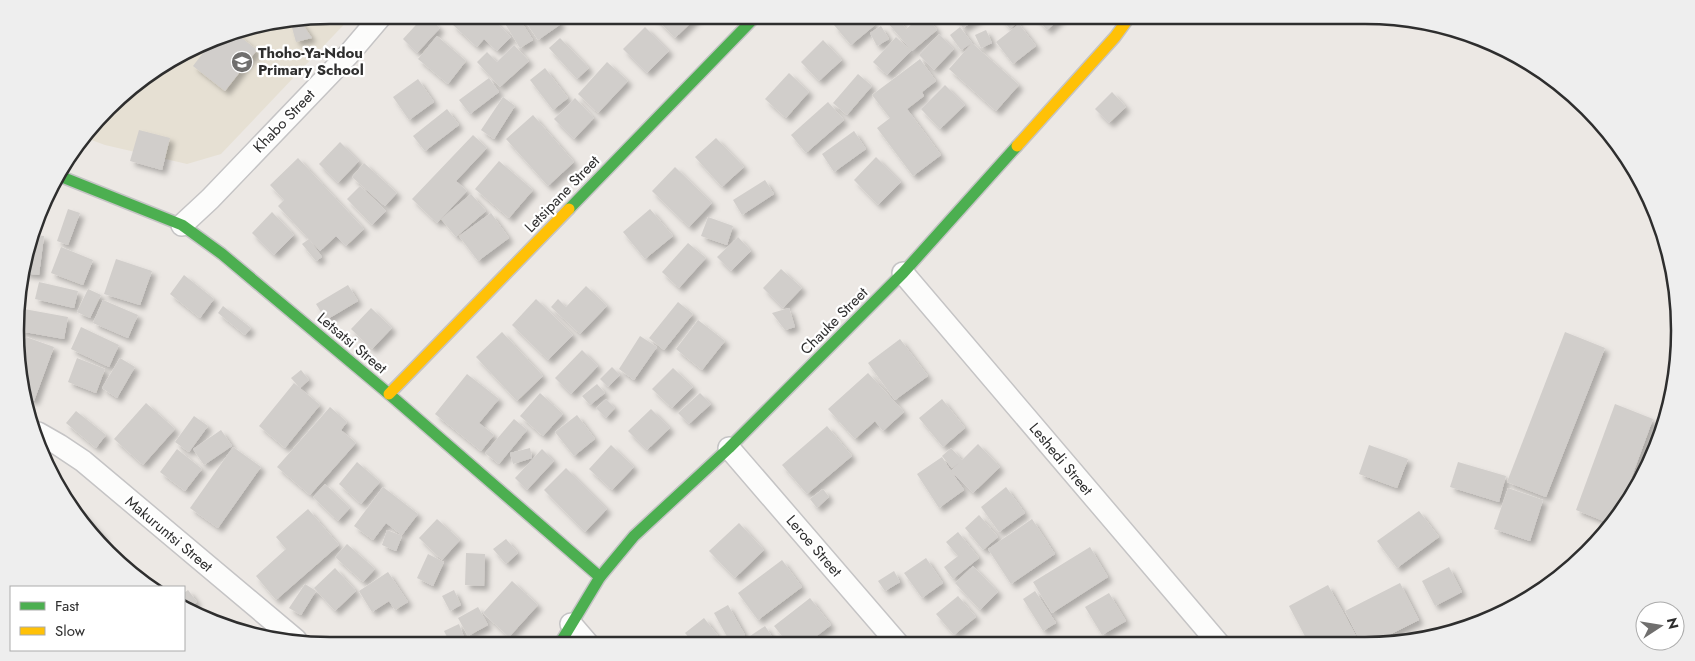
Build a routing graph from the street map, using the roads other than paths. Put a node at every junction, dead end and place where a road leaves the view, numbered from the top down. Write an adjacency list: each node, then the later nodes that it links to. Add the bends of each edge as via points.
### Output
1 (374, 24): 5 (street, Khabo Street)
2 (748, 24): 7 (street, Letsipane Street)
3 (1124, 24): 6 (street, Chauke Street)
4 (64, 178): 5 (street, Letsatsi Street)
5 (182, 225): 7 (street, Letsatsi Street, via 222,254)
6 (903, 273): 9 (street, Chauke Street); 16 (street, Leshedi Street)
7 (389, 394): 10 (street, Letsatsi Street)
8 (42, 436): 12 (street, Makuruntsi Street, via 83,461)
9 (729, 448): 10 (street, Chauke Street, via 634,536); 15 (street, Leroe Street)
10 (600, 578): 11 (street, Chauke Street)
11 (571, 624): 13 (street, Chauke Street); 14 (street)
12 (290, 635)
13 (564, 637)
14 (582, 637)
15 (893, 637)
16 (1213, 637)

